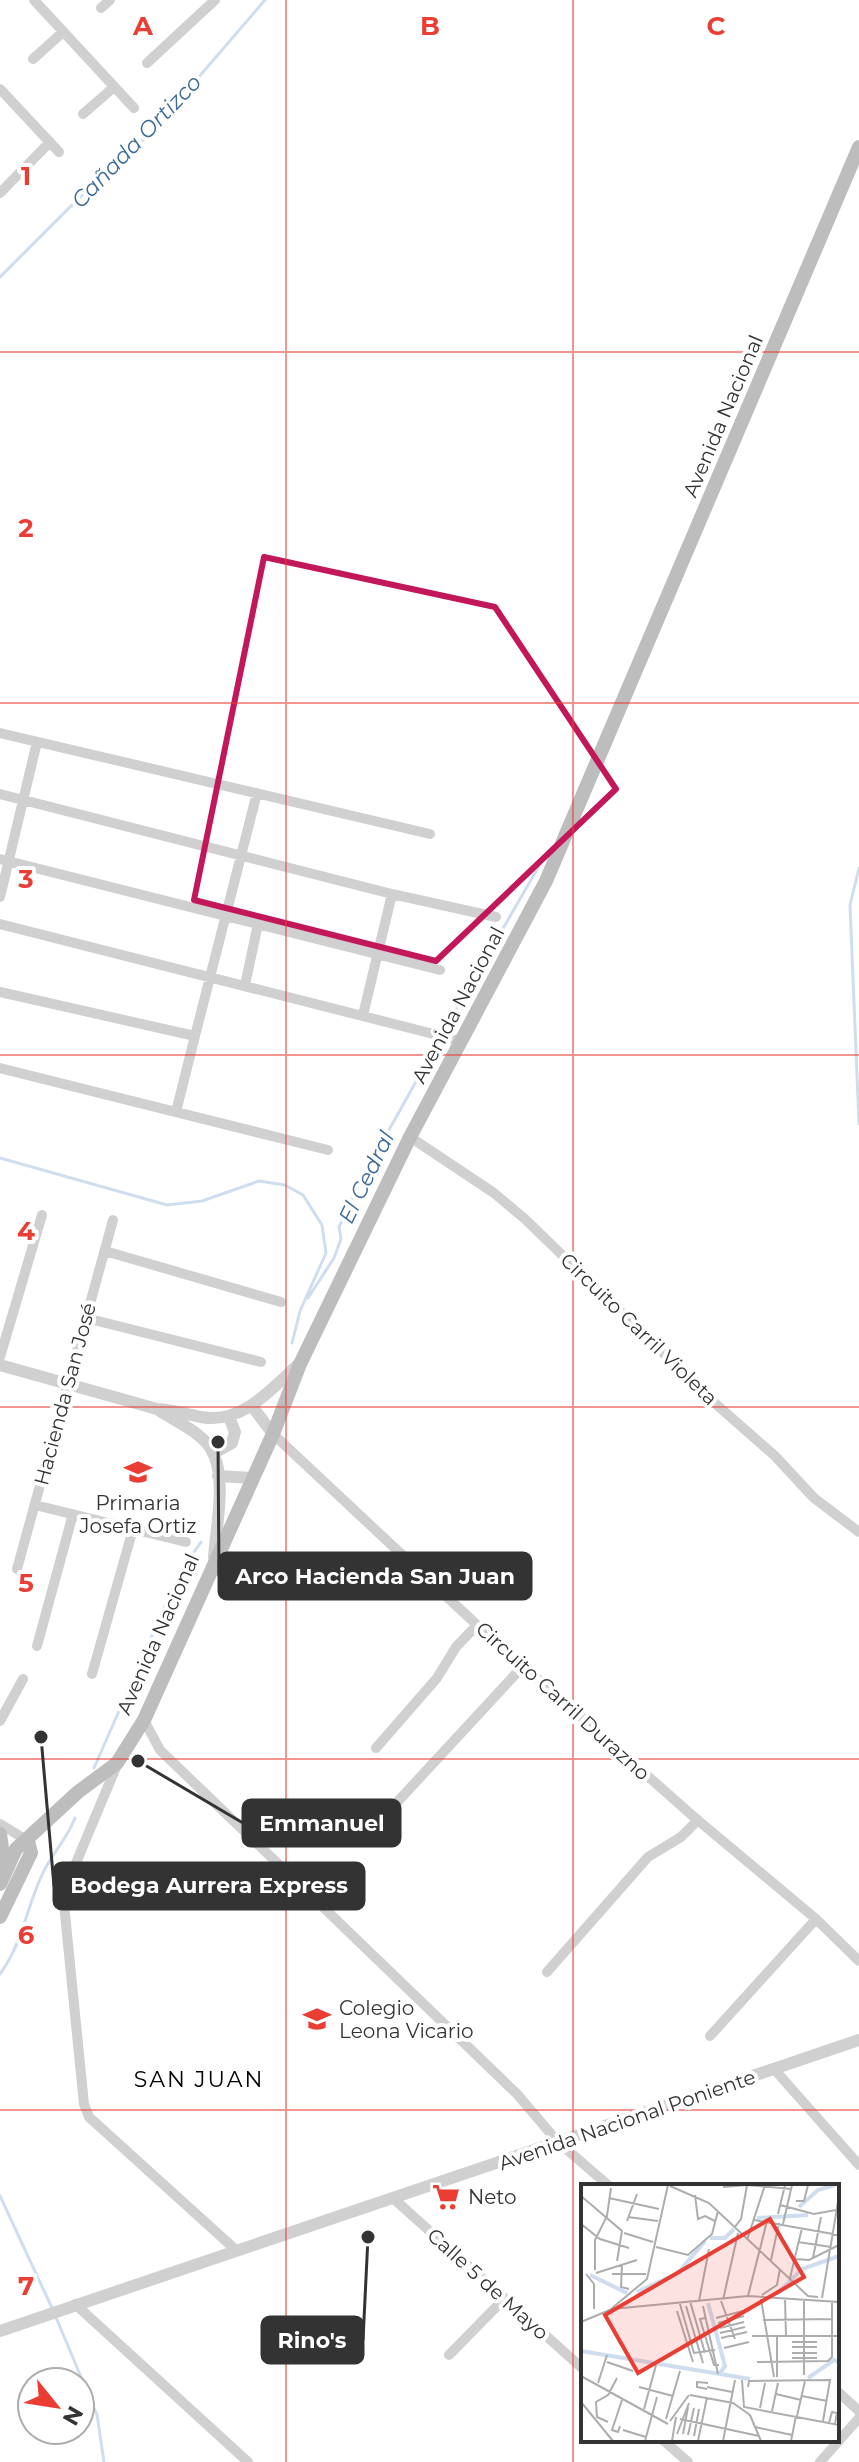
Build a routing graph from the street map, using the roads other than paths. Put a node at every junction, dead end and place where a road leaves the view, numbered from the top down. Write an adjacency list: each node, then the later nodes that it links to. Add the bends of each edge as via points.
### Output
1 (34, 0): 5 (street)
2 (110, 0): 4 (street)
3 (215, 0): 7 (street)
4 (101, 8)
5 (63, 32): 6 (street); 8 (street)
6 (33, 59)
7 (147, 63)
8 (114, 87): 12 (street); 13 (street)
9 (0, 89): 10 (street)
10 (9, 99): 11 (street); 14 (street)
11 (0, 108)
12 (134, 108)
13 (83, 114)
14 (50, 142): 16 (street); 18 (street)
15 (859, 147): 17 (main road, Avenida Nacional)
16 (59, 152)
17 (852, 177): 40 (main road, Avenida Nacional, via 546,881)
18 (0, 193)
19 (0, 733): 20 (street)
20 (37, 742): 21 (street); 23 (street)
21 (257, 793): 24 (street); 25 (street)
22 (0, 794): 23 (street)
23 (23, 800): 25 (street); 26 (street)
24 (430, 834)
25 (241, 855): 27 (street); 29 (street)
26 (4, 860): 28 (street); 29 (street)
27 (392, 894): 30 (street); 33 (street)
28 (0, 897)
29 (226, 916): 32 (street); 35 (street)
30 (496, 917)
31 (0, 924): 35 (street)
32 (258, 924): 33 (street); 36 (street)
33 (377, 954): 34 (street); 38 (street)
34 (440, 970)
35 (210, 977): 36 (street); 39 (street)
36 (245, 985): 38 (street)
37 (0, 992): 39 (street)
38 (363, 1015): 40 (street)
39 (195, 1036): 42 (street)
40 (461, 1041): 43 (main road, Avenida Nacional)
41 (0, 1068): 42 (street)
42 (176, 1112): 44 (street)
43 (410, 1137): 52 (main road, Avenida Nacional); 65 (street, Circuito Carril Violeta, via 525,1219 814,1498)
44 (328, 1150)
45 (42, 1215): 50 (street)
46 (113, 1220): 47 (street, Hacienda San José)
47 (105, 1251): 48 (street); 49 (street, Hacienda San José)
48 (281, 1302)
49 (86, 1318): 51 (street); 54 (street, Hacienda San José)
50 (0, 1357)
51 (261, 1362)
52 (300, 1364): 55 (street); 58 (main road, Avenida Nacional)
53 (0, 1365): 54 (street)
54 (65, 1384): 56 (street); 62 (street, Hacienda San José)
55 (252, 1406): 57 (street); 58 (street)
56 (157, 1409): 57 (street); 59 (street, via 194,1432)
57 (229, 1417): 59 (street, via 235,1432 232,1443)
58 (273, 1434): 61 (main road, Avenida Nacional); 69 (street, Circuito Carril Durazno)
59 (214, 1453): 60 (street)
60 (218, 1476): 61 (street); 67 (street)
61 (252, 1478): 67 (main road, Avenida Nacional)
62 (35, 1505): 63 (street); 68 (street, Hacienda San José)
63 (73, 1514): 64 (street); 70 (street)
64 (133, 1529): 66 (street); 72 (street)
65 (859, 1532)
66 (186, 1542)
67 (214, 1557): 74 (main road, Avenida Nacional)
68 (17, 1569)
69 (477, 1625): 71 (street, Circuito Carril Durazno); 76 (street)
70 (37, 1646)
71 (523, 1666): 78 (street); 79 (street, Circuito Carril Durazno)
72 (92, 1674)
73 (23, 1679): 75 (street)
74 (144, 1720): 77 (main road, Avenida Nacional); 91 (street, via 160,1750 517,2094)
75 (0, 1721)
76 (376, 1748)
77 (117, 1763): 82 (main road, Avenida Nacional); 95 (street, via 63,1894 84,2104 89,2117)
78 (388, 1812)
79 (698, 1820): 85 (street, Circuito Carril Durazno); 87 (street, via 631,1875)
80 (0, 1824): 82 (street)
81 (0, 1834): 83 (main road, via 6,1856)
82 (28, 1841): 83 (main road, Avenida Nacional, via 16,1849); 84 (main road, via 31,1853)
83 (2, 1879)
84 (0, 1917)
85 (816, 1919): 86 (street, Circuito Carril Durazno); 88 (street)
86 (859, 1961)
87 (547, 1972)
88 (710, 2036)
89 (859, 2040): 90 (street, Avenida Nacional Poniente)
90 (774, 2069): 91 (street, Avenida Nacional Poniente); 92 (street)
91 (557, 2141): 93 (street); 94 (street, Avenida Nacional Poniente)
92 (859, 2165)
93 (607, 2184)
94 (394, 2199): 95 (street, Avenida Nacional Poniente); 96 (street, Calle 5 de Mayo)
95 (237, 2251): 97 (street, Avenida Nacional Poniente)
96 (504, 2299): 99 (street); 100 (street, Calle 5 de Mayo)
97 (75, 2304): 98 (street, Avenida Nacional Poniente); 107 (street)
98 (0, 2331)
99 (449, 2355)
100 (581, 2367)
101 (839, 2393): 102 (street)
102 (859, 2411)
103 (859, 2418): 104 (street)
104 (839, 2441)
105 (665, 2442): 108 (street)
106 (838, 2442): 109 (street)
107 (248, 2462)
108 (688, 2462)
109 (820, 2462)

